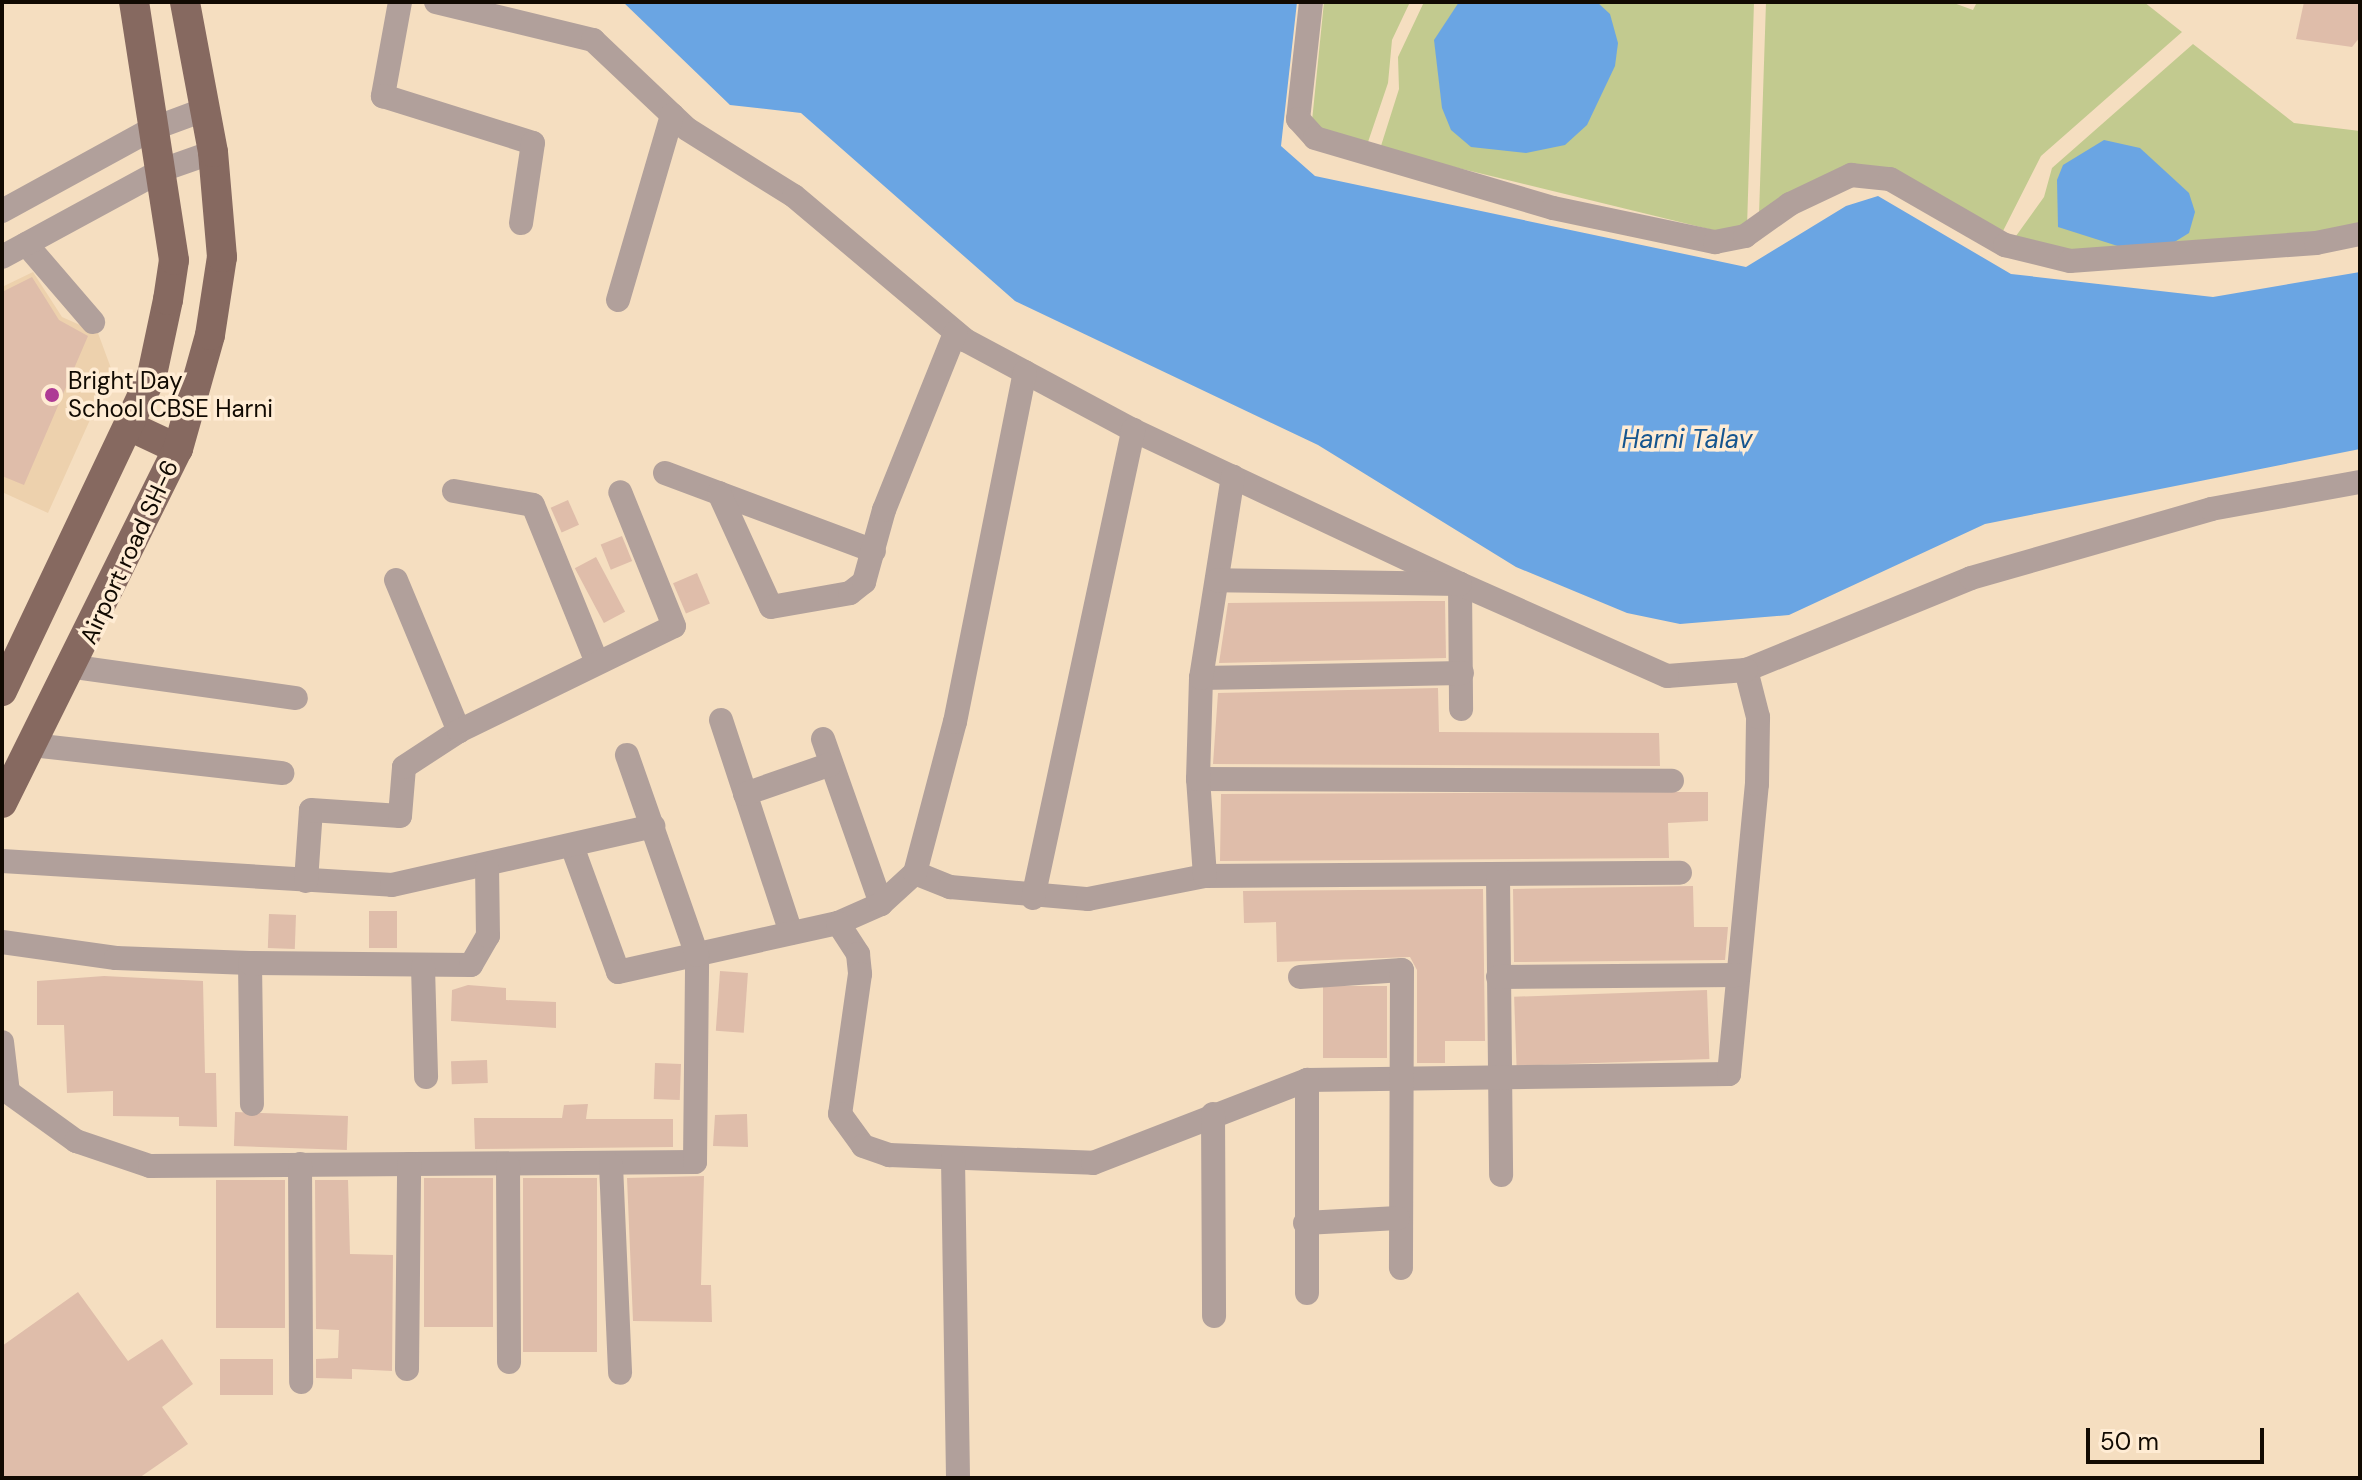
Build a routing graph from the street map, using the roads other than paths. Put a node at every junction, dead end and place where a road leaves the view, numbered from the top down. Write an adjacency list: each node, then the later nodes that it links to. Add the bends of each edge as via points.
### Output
1 (134, 2): 8 (main road)
2 (185, 2): 6 (main road, Airport road SH-6)
3 (400, 2): 12 (street, via 383,96 533,143)
4 (436, 2): 7 (street, via 593,40)
5 (1311, 2): 13 (street, via 1298,119 1315,138 1539,198 1553,208 1715,242 1745,236 1790,204 1851,175 1890,179 2005,245 2070,261 2316,243)
6 (206, 109): 8 (street); 9 (main road, Airport road SH-6)
7 (672, 115): 16 (street); 18 (street, via 703,142 794,196)
8 (152, 129): 10 (main road); 11 (street)
9 (213, 152): 10 (street); 22 (main road, Airport road SH-6, via 222,257 210,335)
10 (162, 170): 14 (street); 20 (main road, via 174,260 152,375)
11 (2, 211)
12 (521, 223)
13 (2360, 234)
14 (26, 244): 15 (street); 17 (street)
15 (2, 257)
16 (618, 300)
17 (93, 322)
18 (955, 333): 19 (street); 29 (street, via 884,510)
19 (1025, 372): 21 (street); 56 (street, via 955,722)
20 (129, 426): 22 (main road); 38 (main road)
21 (1133, 430): 24 (street); 61 (street)
22 (178, 449): 34 (main road, Airport road SH-6)
23 (665, 473): 28 (street)
24 (1233, 477): 31 (street); 32 (street)
25 (2360, 482): 35 (street, via 2211,509 1971,578)
26 (454, 491): 33 (street, via 533,505 557,541)
27 (620, 492): 33 (street, via 674,626)
28 (719, 493): 29 (street); 29 (street, via 771,607 850,593 864,582)
29 (874, 551)
30 (396, 580): 42 (street)
31 (1217, 580): 32 (street); 37 (street)
32 (1460, 584): 35 (street, via 1667,676); 36 (street)
33 (597, 663): 42 (street)
34 (75, 667): 39 (street); 44 (main road, Airport road SH-6)
35 (1746, 670): 69 (street, via 1758,717 1757,784)
36 (1462, 673): 37 (street); 40 (street)
37 (1201, 678): 48 (street)
38 (2, 691)
39 (296, 698)
40 (1461, 709)
41 (721, 720): 50 (street)
42 (459, 731): 60 (street, via 404,767 400,816 311,810)
43 (823, 739): 46 (street)
44 (32, 745): 47 (street); 51 (main road, Airport road SH-6)
45 (627, 755): 52 (street)
46 (831, 764): 50 (street); 62 (street)
47 (282, 773)
48 (1198, 779): 49 (street); 58 (street)
49 (1672, 781)
50 (745, 794): 64 (street)
51 (2, 803)
52 (653, 826): 53 (street); 66 (street)
53 (572, 846): 55 (street); 66 (street, via 618,972)
54 (2, 861): 60 (street)
55 (487, 868): 60 (street, via 392,885); 68 (street, via 483,953 471,965)
56 (915, 873): 61 (street, via 950,887); 62 (street)
57 (1680, 873): 59 (street)
58 (1205, 876): 59 (street); 61 (street, via 1088,899)
59 (1498, 877): 71 (street)
60 (306, 881)
61 (1033, 898)
62 (881, 904): 63 (street)
63 (838, 923): 64 (street); 79 (street, via 858,954 860,974 840,1114 863,1146 889,1155)
64 (791, 933): 66 (street)
65 (2, 942): 67 (street, via 116,958)
66 (697, 955): 83 (street, via 695,1162)
67 (250, 963): 68 (street); 77 (street)
68 (423, 967): 73 (street)
69 (1737, 975): 71 (street); 75 (street, via 1729,1074)
70 (1300, 977): 74 (street, via 1402,970)
71 (1498, 977): 75 (street)
72 (2, 1042): 80 (street, via 8,1092 76,1141 150,1166)
73 (426, 1077)
74 (1401, 1077): 75 (street); 76 (street); 85 (street)
75 (1501, 1077): 84 (street)
76 (1307, 1080): 78 (street); 86 (street)
77 (252, 1104)
78 (1213, 1114): 79 (street, via 1093,1163); 89 (street)
79 (953, 1159): 94 (street)
80 (300, 1164): 81 (street); 93 (street)
81 (409, 1164): 82 (street); 91 (street)
82 (508, 1165): 83 (street); 90 (street)
83 (611, 1165): 92 (street)
84 (1501, 1175)
85 (1398, 1218): 86 (street); 87 (street)
86 (1305, 1223): 88 (street)
87 (1401, 1268)
88 (1307, 1293)
89 (1214, 1316)
90 (509, 1362)
91 (407, 1369)
92 (620, 1373)
93 (301, 1382)
94 (958, 1478)

